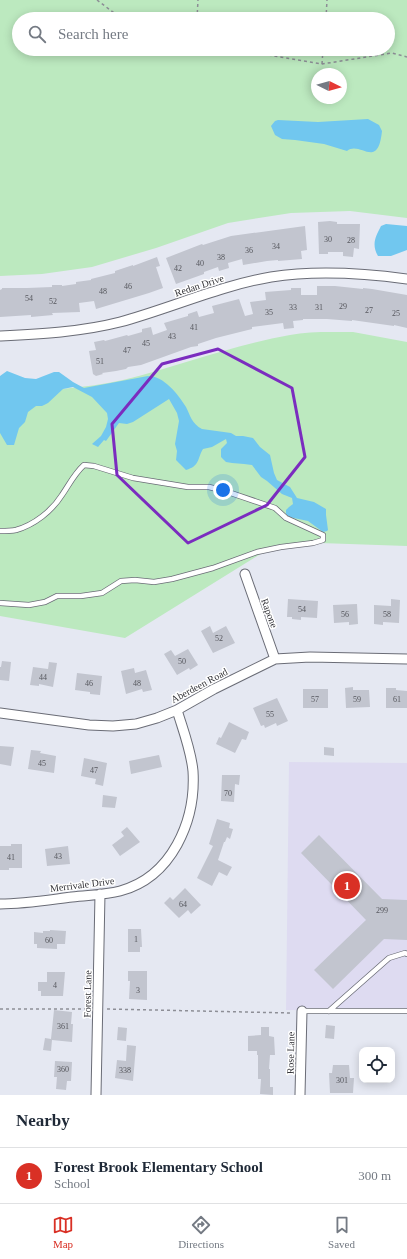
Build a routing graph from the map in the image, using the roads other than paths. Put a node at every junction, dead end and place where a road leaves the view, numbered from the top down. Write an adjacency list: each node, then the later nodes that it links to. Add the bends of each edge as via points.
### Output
1 (407, 279): 2 (street, Redan Drive, via 341,273 271,277 225,287 119,322 86,329)
2 (0, 336)
3 (0, 531): 5 (lane, via 16,530 48,513 84,465 134,478 225,491 276,508 286,518 323,534 323,540 313,543 257,552 220,566 172,579 154,582 121,581 102,593 57,596 29,605)
4 (244, 574): 6 (street, Rapone)
5 (0, 603)
6 (275, 659): 7 (street, Aberdeen Road, via 310,656); 8 (street, Aberdeen Road)
7 (407, 659)
8 (177, 710): 9 (street, Aberdeen Road, via 136,724 113,726); 10 (street, Merrivale Drive, via 190,750 193,771 190,809 179,842 163,865 142,882 120,891)
9 (0, 713)
10 (100, 894): 11 (street, Merrivale Drive); 16 (street, Forest Lane)
11 (0, 904)
12 (407, 954): 14 (lane, via 389,958)
13 (302, 1011): 14 (lane); 17 (street, Rose Lane)
14 (328, 1011): 15 (lane)
15 (407, 1011)
16 (96, 1095)
17 (300, 1095)

